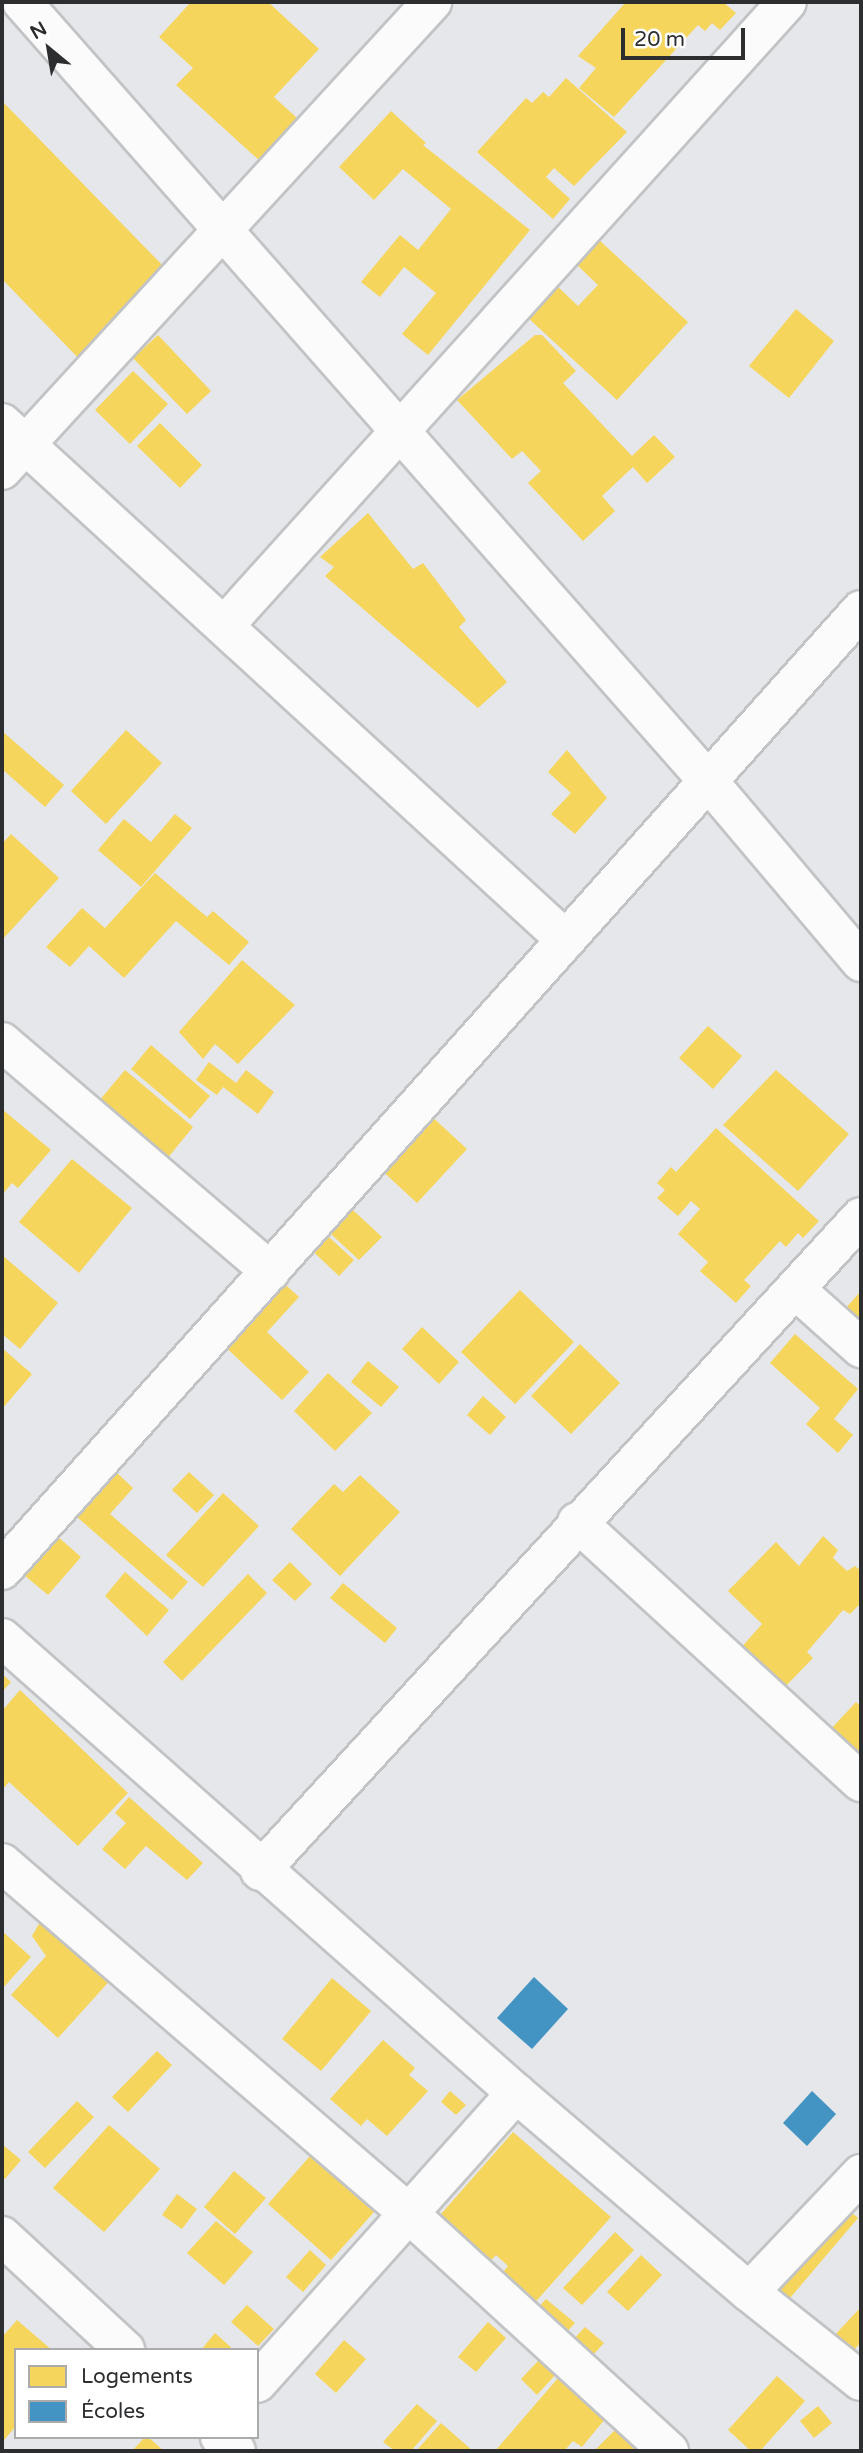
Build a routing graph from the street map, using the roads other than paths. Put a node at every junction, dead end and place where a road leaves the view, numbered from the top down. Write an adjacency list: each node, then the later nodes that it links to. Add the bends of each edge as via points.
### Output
1 (22, 2): 4 (street)
2 (432, 2): 4 (street)
3 (787, 2): 5 (street)
4 (223, 231): 5 (street); 6 (street)
5 (396, 430): 8 (street); 9 (street)
6 (10, 445): 8 (street)
7 (861, 610): 9 (street)
8 (223, 626): 10 (street)
9 (708, 781): 10 (street); 11 (street)
10 (566, 940): 14 (street)
11 (861, 962)
12 (2, 1042): 14 (street)
13 (861, 1217): 15 (street)
14 (270, 1270): 18 (street)
15 (795, 1289): 16 (street); 17 (street)
16 (861, 1348)
17 (577, 1522): 20 (street); 22 (street)
18 (2, 1570)
19 (2, 1638): 22 (street)
20 (861, 1782)
21 (2, 1863): 25 (street)
22 (260, 1871): 23 (street)
23 (516, 2093): 25 (street); 27 (street)
24 (861, 2174): 27 (street)
25 (407, 2213): 29 (street); 33 (street)
26 (2, 2236): 28 (street)
27 (748, 2292): 30 (street)
28 (123, 2348)
29 (259, 2381)
30 (861, 2381)
31 (222, 2439): 32 (street)
32 (236, 2451)
33 (669, 2451)

